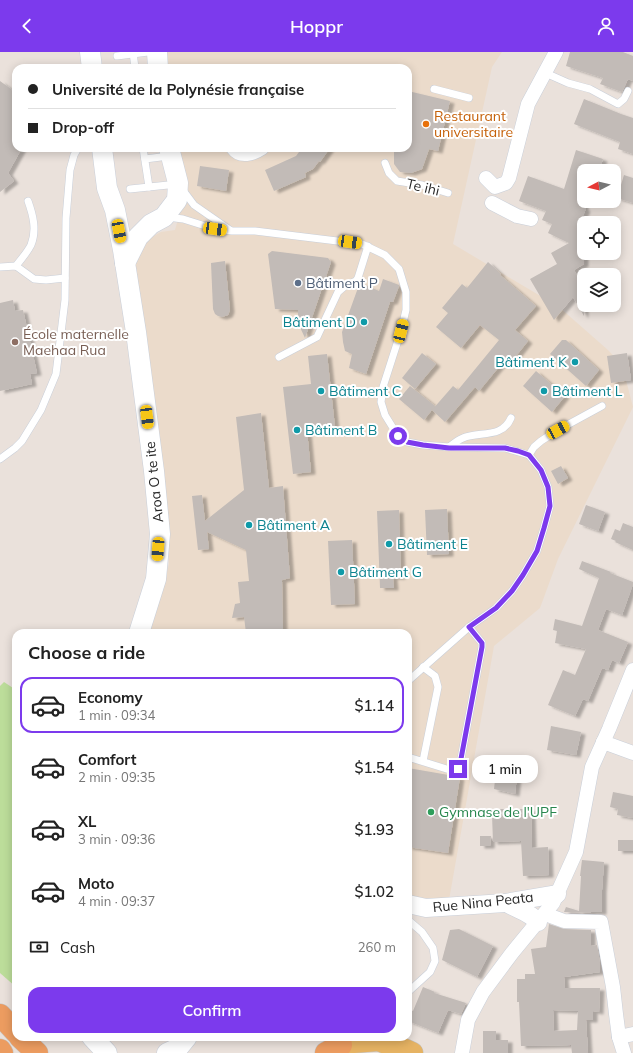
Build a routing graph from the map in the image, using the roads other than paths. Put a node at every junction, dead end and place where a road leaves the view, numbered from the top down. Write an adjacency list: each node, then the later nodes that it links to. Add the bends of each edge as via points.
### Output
1 (90, 52): 7 (main road)
2 (148, 52): 5 (lane)
3 (158, 52): 9 (main road)
4 (556, 52): 10 (street)
5 (133, 53): 6 (lane); 8 (lane)
6 (117, 56)
7 (92, 64)
8 (134, 64)
9 (158, 64)
10 (544, 75): 12 (lane, via 590,90 618,104); 22 (street, via 528,104 509,178 506,183 495,187)
11 (434, 88): 13 (lane)
12 (628, 91)
13 (470, 98)
14 (76, 152): 37 (lane, via 70,170)
15 (102, 152): 29 (main road, Aroa O te ite, via 107,188)
16 (144, 152): 20 (lane)
17 (165, 152): 20 (lane); 23 (main road)
18 (237, 152): 19 (street, via 244,155)
19 (253, 152)
20 (145, 159): 24 (lane)
21 (385, 162): 26 (lane, Te ihi, via 389,173 397,181)
22 (486, 178)
23 (173, 184): 24 (lane); 31 (main road, via 177,200); 32 (lane, via 194,205)
24 (149, 187): 25 (lane)
25 (130, 189)
26 (448, 193)
27 (28, 201): 35 (lane, via 34,225 32,243)
28 (492, 203): 30 (street, via 517,216)
29 (115, 210): 31 (main road, via 134,223); 34 (main road, Aroa O te ite)
30 (531, 219)
31 (157, 220): 32 (lane, via 183,219 215,229); 34 (main road, via 138,237)
32 (232, 231): 33 (lane, via 263,232)
33 (368, 246): 38 (lane, via 358,278 338,292 317,337); 41 (lane, via 385,255 399,269 406,292 406,310 383,387 381,402 385,415 398,436 407,442)
34 (125, 263): 45 (main road, Aroa O te ite, via 154,471 160,534 156,578)
35 (16, 266): 36 (lane); 37 (lane, via 34,279)
36 (0, 267)
37 (65, 278): 43 (lane, via 65,300 56,374 41,410 22,442)
38 (280, 357)
39 (602, 406): 42 (lane, via 541,441)
40 (511, 418): 41 (lane, via 505,428 489,434 462,438)
41 (449, 448): 42 (lane, via 505,448)
42 (529, 455): 44 (lane, via 541,470 548,487 550,506 537,551 512,591 496,608)
43 (0, 459)
44 (469, 627): 46 (lane); 52 (lane, via 482,643 482,647 460,764 458,769 453,771)
45 (140, 629)
46 (423, 667): 48 (lane); 52 (lane, via 435,676 438,687)
47 (633, 670): 49 (street)
48 (412, 677)
49 (603, 742): 50 (street); 55 (street, via 592,767 576,852)
50 (633, 753)
51 (412, 758): 52 (lane)
52 (423, 762)
53 (507, 903): 54 (street, Rue Nina Peata, via 426,908); 55 (street, Rue Nina Peata); 55 (street, via 532,915)
54 (412, 905)
55 (548, 908): 61 (street, via 564,921 601,922); 74 (street, via 483,992 468,1020)
56 (412, 923): 57 (lane, via 422,932 433,948 435,961 430,972)
57 (412, 988)
58 (0, 1016): 59 (highway)
59 (12, 1028)
60 (633, 1034): 61 (street)
61 (619, 1037): 75 (street)
62 (24, 1041): 70 (highway)
63 (96, 1041): 71 (main road)
64 (184, 1041): 72 (main road, via 178,1048)
65 (362, 1041): 67 (main road)
66 (382, 1041): 73 (main road)
67 (338, 1046)
68 (0, 1050): 69 (highway)
69 (2, 1053)
70 (37, 1053)
71 (107, 1053)
72 (167, 1053)
73 (412, 1053)
74 (462, 1053)
75 (624, 1053)

